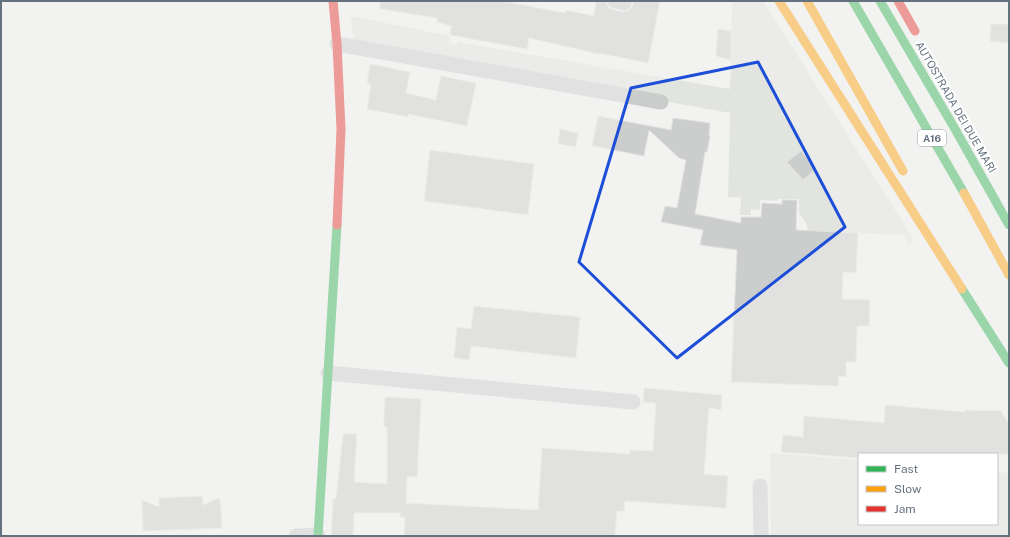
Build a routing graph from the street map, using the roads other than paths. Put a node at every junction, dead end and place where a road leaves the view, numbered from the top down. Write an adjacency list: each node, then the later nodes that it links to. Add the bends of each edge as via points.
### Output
1 (333, 1): 9 (main road)
2 (779, 1): 16 (main road)
3 (807, 1): 12 (main road)
4 (849, 1): 10 (main road)
5 (853, 1): 10 (main road, A16)
6 (880, 1): 13 (main road, AUTOSTRADA DEI DUE MARI / A16)
7 (898, 1): 8 (main road)
8 (919, 38)
9 (337, 44): 11 (street); 18 (main road, via 341,129)
10 (886, 57): 15 (main road, A16)
11 (661, 102)
12 (906, 177)
13 (1009, 225)
14 (937, 232): 16 (main road)
15 (1009, 275)
16 (1001, 349): 17 (main road)
17 (1009, 363)
18 (328, 373): 19 (street); 21 (main road)
19 (633, 402)
20 (760, 486): 23 (street)
21 (318, 535): 22 (street)
22 (296, 536)
23 (761, 536)

